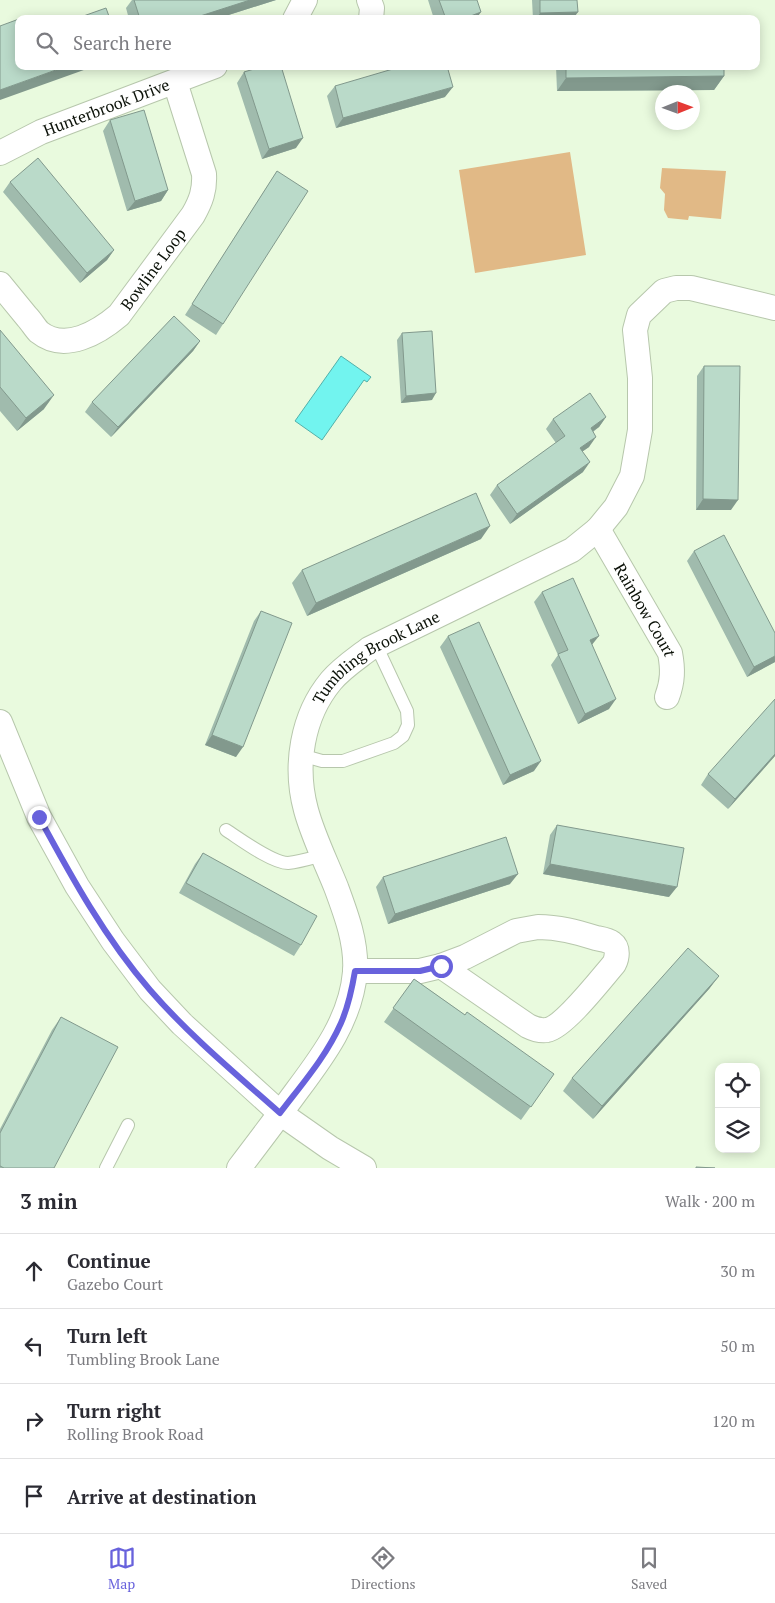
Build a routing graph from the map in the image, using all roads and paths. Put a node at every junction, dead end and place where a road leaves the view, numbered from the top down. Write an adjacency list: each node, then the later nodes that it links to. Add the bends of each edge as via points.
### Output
1 (305, 0): 3 (street)
2 (369, 0): 4 (street)
3 (297, 15)
4 (371, 15)
5 (205, 70): 6 (street, Hunterbrook Drive)
6 (174, 82): 7 (street, Hunterbrook Drive, via 41,132); 8 (street, Bowline Loop, via 204,174 201,202 119,315 86,337 64,341 51,338 39,332)
7 (0, 153)
8 (0, 284)
9 (775, 308): 10 (street, Tumbling Brook Lane, via 691,288 676,288 664,291 639,316 635,330 640,378 640,430 632,476 616,507)
10 (598, 528): 11 (street, Tumbling Brook Lane, via 572,550); 12 (street, Rainbow Court, via 670,653 673,670)
11 (376, 646): 14 (street, Tumbling Brook Lane, via 347,666 319,698 306,729); 14 (lane, via 407,711 408,725 403,736 394,743 343,761)
12 (667, 697)
13 (0, 722): 19 (street, via 39,817 112,941 150,990 182,1024)
14 (301, 755): 16 (street, Tumbling Brook Lane, via 301,784 306,810)
15 (226, 830): 16 (lane, via 277,862)
16 (323, 855): 18 (street, Tumbling Brook Lane, via 345,912)
17 (441, 966): 17 (street, via 516,931 538,926 568,929 612,942 617,950 614,964 560,1024 548,1030 528,1026); 18 (street, via 420,971)
18 (355, 971): 19 (street, Tumbling Brook Lane, via 341,1022 327,1051)
19 (280, 1113): 22 (street, Tumbling Brook Lane); 23 (street)
20 (128, 1125): 21 (lane)
21 (106, 1168)
22 (239, 1168)
23 (364, 1168)

